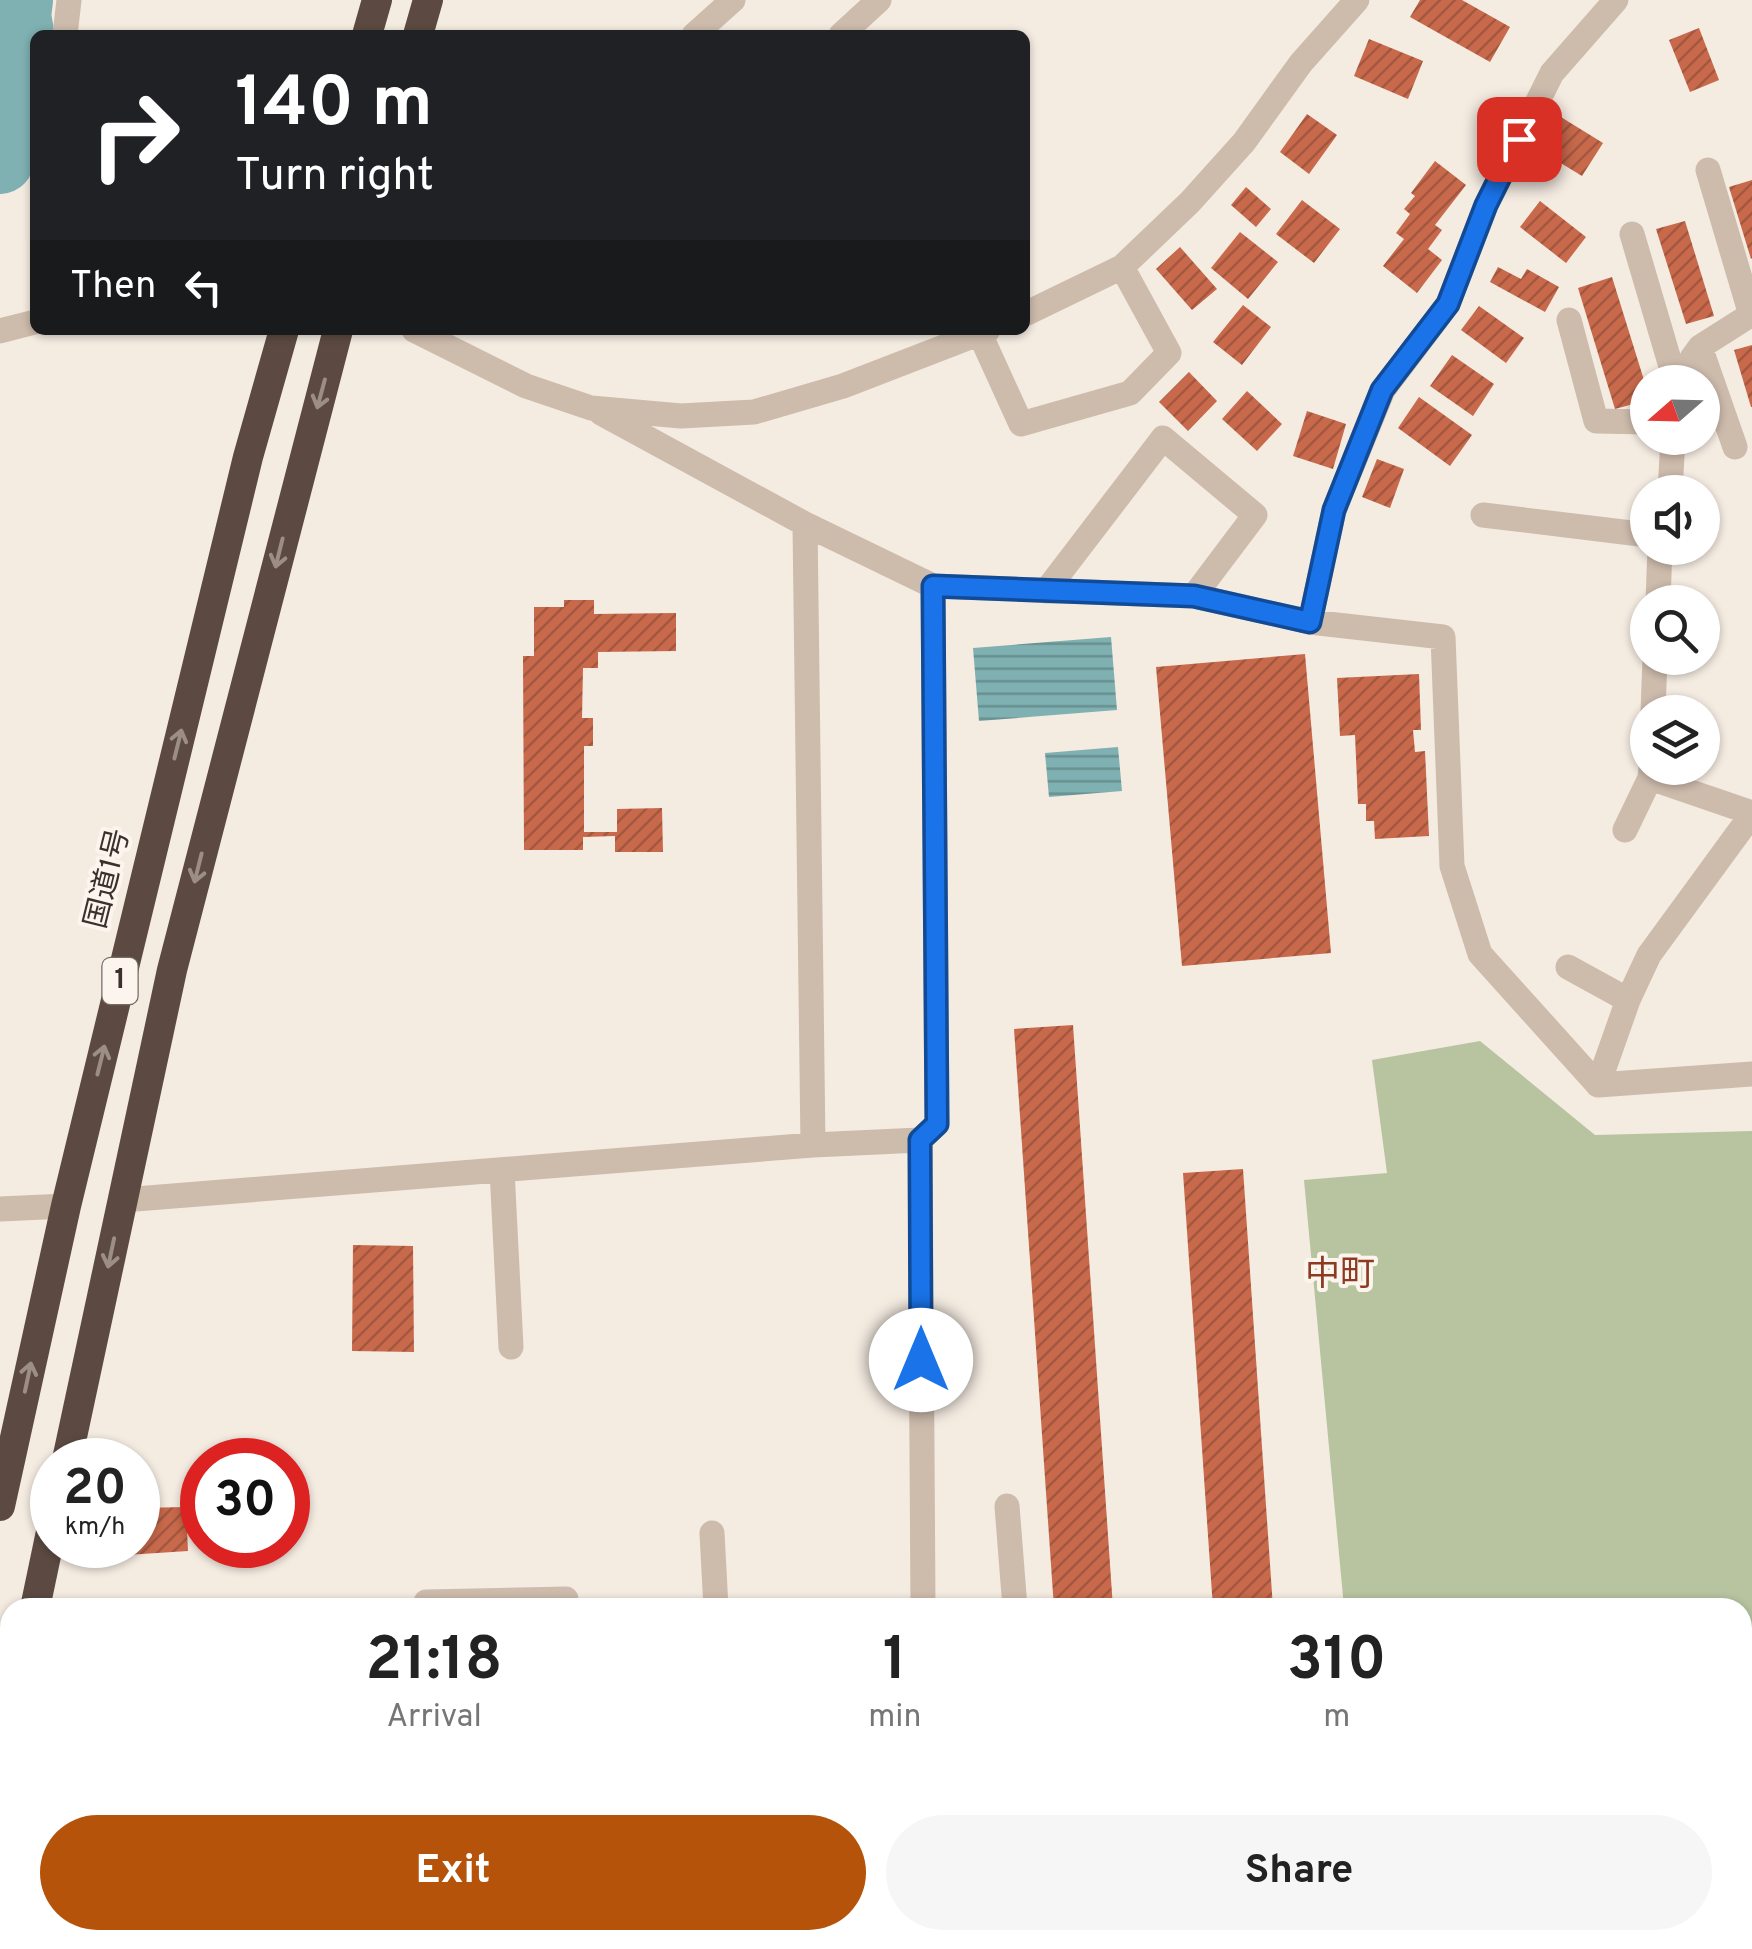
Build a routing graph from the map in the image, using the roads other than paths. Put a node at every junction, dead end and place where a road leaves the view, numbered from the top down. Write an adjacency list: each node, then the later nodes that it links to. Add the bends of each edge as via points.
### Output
1 (69, 0): 8 (street)
2 (377, 0): 9 (highway)
3 (428, 0): 10 (highway)
4 (733, 0): 11 (street)
5 (879, 0): 12 (street)
6 (1357, 0): 15 (street, via 1244,142)
7 (1616, 0): 38 (street, via 1552,72 1486,205 1448,304 1382,390 1334,510)
8 (66, 30)
9 (368, 30)
10 (419, 30)
11 (700, 30)
12 (846, 30)
13 (1708, 170): 17 (street)
14 (1632, 234): 27 (street)
15 (1122, 267): 16 (street); 25 (street, via 1169,353 1130,394 1021,424)
16 (1030, 312)
17 (1751, 315): 26 (street)
18 (1569, 320): 30 (street, via 1596,421)
19 (30, 323): 20 (street)
20 (0, 330)
21 (283, 335): 51 (highway, 国道1号 / 1, one-way to 21)
22 (337, 335): 50 (highway, 1, one-way to 50, via 172,970)
23 (424, 335): 29 (street, via 526,386)
24 (976, 335): 29 (street, via 754,412 681,416)
25 (985, 335)
26 (1700, 347): 28 (street); 31 (street)
27 (1670, 365)
28 (1687, 365)
29 (591, 408): 33 (street)
30 (1630, 422)
31 (1735, 446)
32 (1483, 515): 34 (street)
33 (805, 524): 35 (street); 48 (street)
34 (1630, 532)
35 (933, 586): 36 (street); 47 (street, via 937,1124)
36 (1046, 591): 37 (street); 37 (street, via 1163,438 1255,515)
37 (1194, 596): 38 (street)
38 (1310, 622): 46 (street, via 1443,637 1452,866 1480,954)
39 (1645, 785): 42 (street)
40 (1680, 785): 41 (street)
41 (1752, 814): 44 (street, via 1648,955)
42 (1625, 830)
43 (1568, 967): 44 (street)
44 (1628, 1000): 46 (street)
45 (1752, 1074): 46 (street)
46 (1598, 1085)
47 (920, 1140): 48 (street); 61 (street)
48 (812, 1145): 49 (street)
49 (502, 1170): 50 (street); 53 (street)
50 (123, 1200): 54 (highway, 1, one-way to 54)
51 (66, 1206): 52 (street); 55 (highway, 国道1号 / 1, one-way to 51)
52 (0, 1209)
53 (510, 1347)
54 (72, 1438)
55 (0, 1506)
56 (1008, 1506): 62 (street)
57 (712, 1533): 60 (street)
58 (43, 1568): 59 (highway)
59 (37, 1598)
60 (715, 1598)
61 (923, 1598)
62 (1014, 1598)

